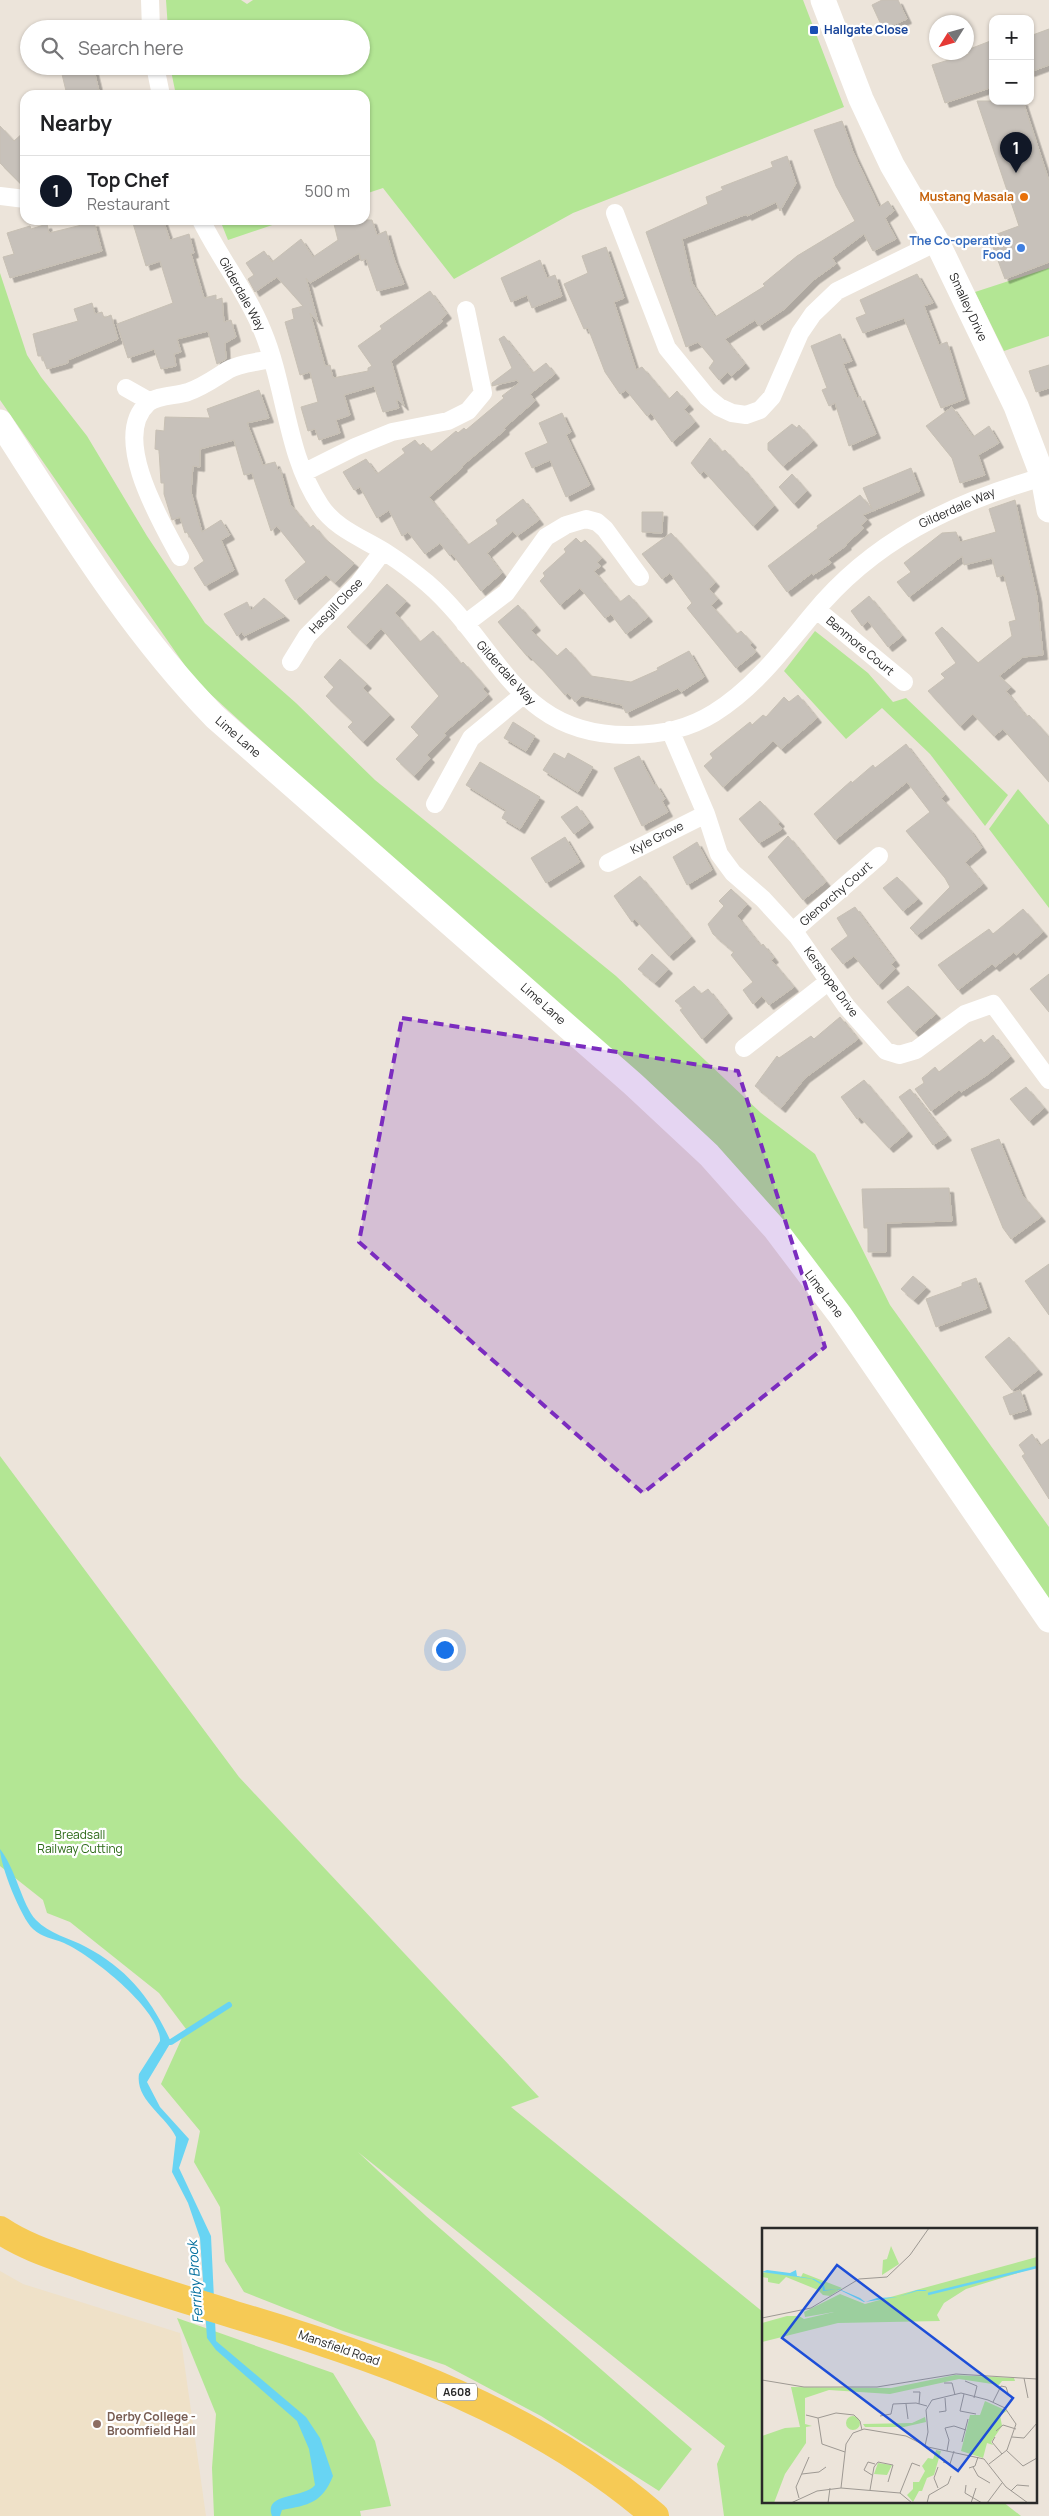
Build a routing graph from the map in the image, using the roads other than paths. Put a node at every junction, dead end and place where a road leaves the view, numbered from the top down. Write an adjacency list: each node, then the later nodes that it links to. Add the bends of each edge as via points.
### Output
1 (150, 0): 3 (street)
2 (823, 0): 10 (street, Smalley Drive, via 861,99 892,165)
3 (151, 20)
4 (157, 75): 5 (street)
5 (160, 90)
6 (0, 196): 7 (street)
7 (20, 198)
8 (615, 213): 10 (street, via 667,348 707,397 719,407 746,415 760,410 772,397 800,333 826,300)
9 (204, 225): 12 (street, Gilderdale Way, via 254,312)
10 (936, 242): 17 (street, Smalley Drive, via 1016,406)
11 (466, 310): 16 (street, via 483,393 468,411 448,421 374,439)
12 (272, 359): 14 (street, via 229,369 188,392); 16 (street, Gilderdale Way)
13 (126, 388): 14 (street)
14 (149, 401): 20 (street, via 139,414 133,440 139,468 156,513)
15 (0, 422): 36 (street, Lime Lane, via 123,608 182,683 214,717 633,1084 708,1155 775,1229 840,1315)
16 (305, 472): 19 (street, Gilderdale Way, via 321,507 334,521)
17 (1043, 477): 18 (street, Smalley Drive); 22 (street, Gilderdale Way, via 988,494 926,520 865,562)
18 (1049, 510)
19 (383, 551): 23 (street, Gilderdale Way, via 432,587); 24 (street, Hasgill Close, via 359,583 307,636)
20 (180, 557)
21 (640, 577): 23 (street, via 596,522 586,519 566,524 546,537 506,593)
22 (817, 610): 25 (street, Benmore Court); 27 (street, Gilderdale Way, via 773,664 736,697 696,722)
23 (465, 624): 26 (street, Gilderdale Way)
24 (291, 662)
25 (904, 682)
26 (523, 695): 27 (street, Gilderdale Way, via 543,712 582,729 622,736); 28 (street, via 471,738)
27 (670, 730): 29 (street, Kershope Drive)
28 (435, 804)
29 (706, 814): 31 (street, Kyle Grove); 32 (street, Kershope Drive, via 719,854 733,873)
30 (879, 856): 32 (street, Glenorchy Court)
31 (608, 863)
32 (793, 931): 33 (street, Kershope Drive)
33 (829, 981): 34 (street); 35 (street, Kershope Drive, via 846,1006 886,1051 899,1055 916,1050 965,1014 993,1004)
34 (744, 1048)
35 (1049, 1080)
36 (1049, 1620)
37 (0, 2230): 38 (main road, Mansfield Road / A608, via 67,2261 383,2363 444,2386 573,2456)
38 (655, 2516)

